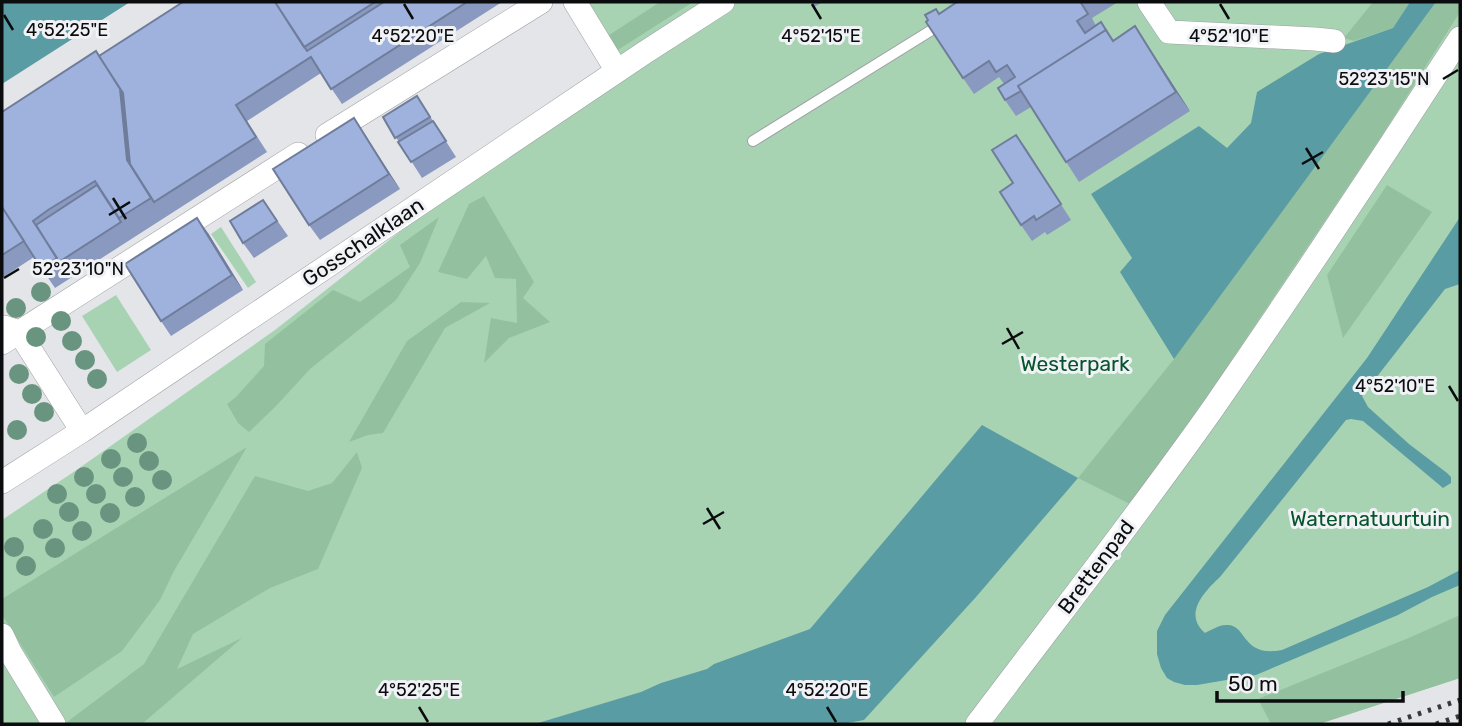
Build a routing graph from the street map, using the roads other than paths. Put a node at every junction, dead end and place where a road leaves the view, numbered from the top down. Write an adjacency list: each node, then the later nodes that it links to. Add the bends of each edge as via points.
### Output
1 (541, 2): 10 (street)
2 (575, 2): 8 (street)
3 (723, 2): 8 (street, Gosschalklaan)
4 (1149, 2): 7 (street, via 1169,32)
5 (951, 17): 9 (lane)
6 (1460, 38): 15 (street, Brettenpad, via 1212,408)
7 (1324, 40)
8 (617, 71): 11 (street, Gosschalklaan)
9 (753, 141)
10 (7, 334): 11 (street)
11 (82, 431): 12 (street, Gosschalklaan)
12 (2, 482)
13 (2, 635): 14 (street)
14 (54, 724)
15 (977, 724)

